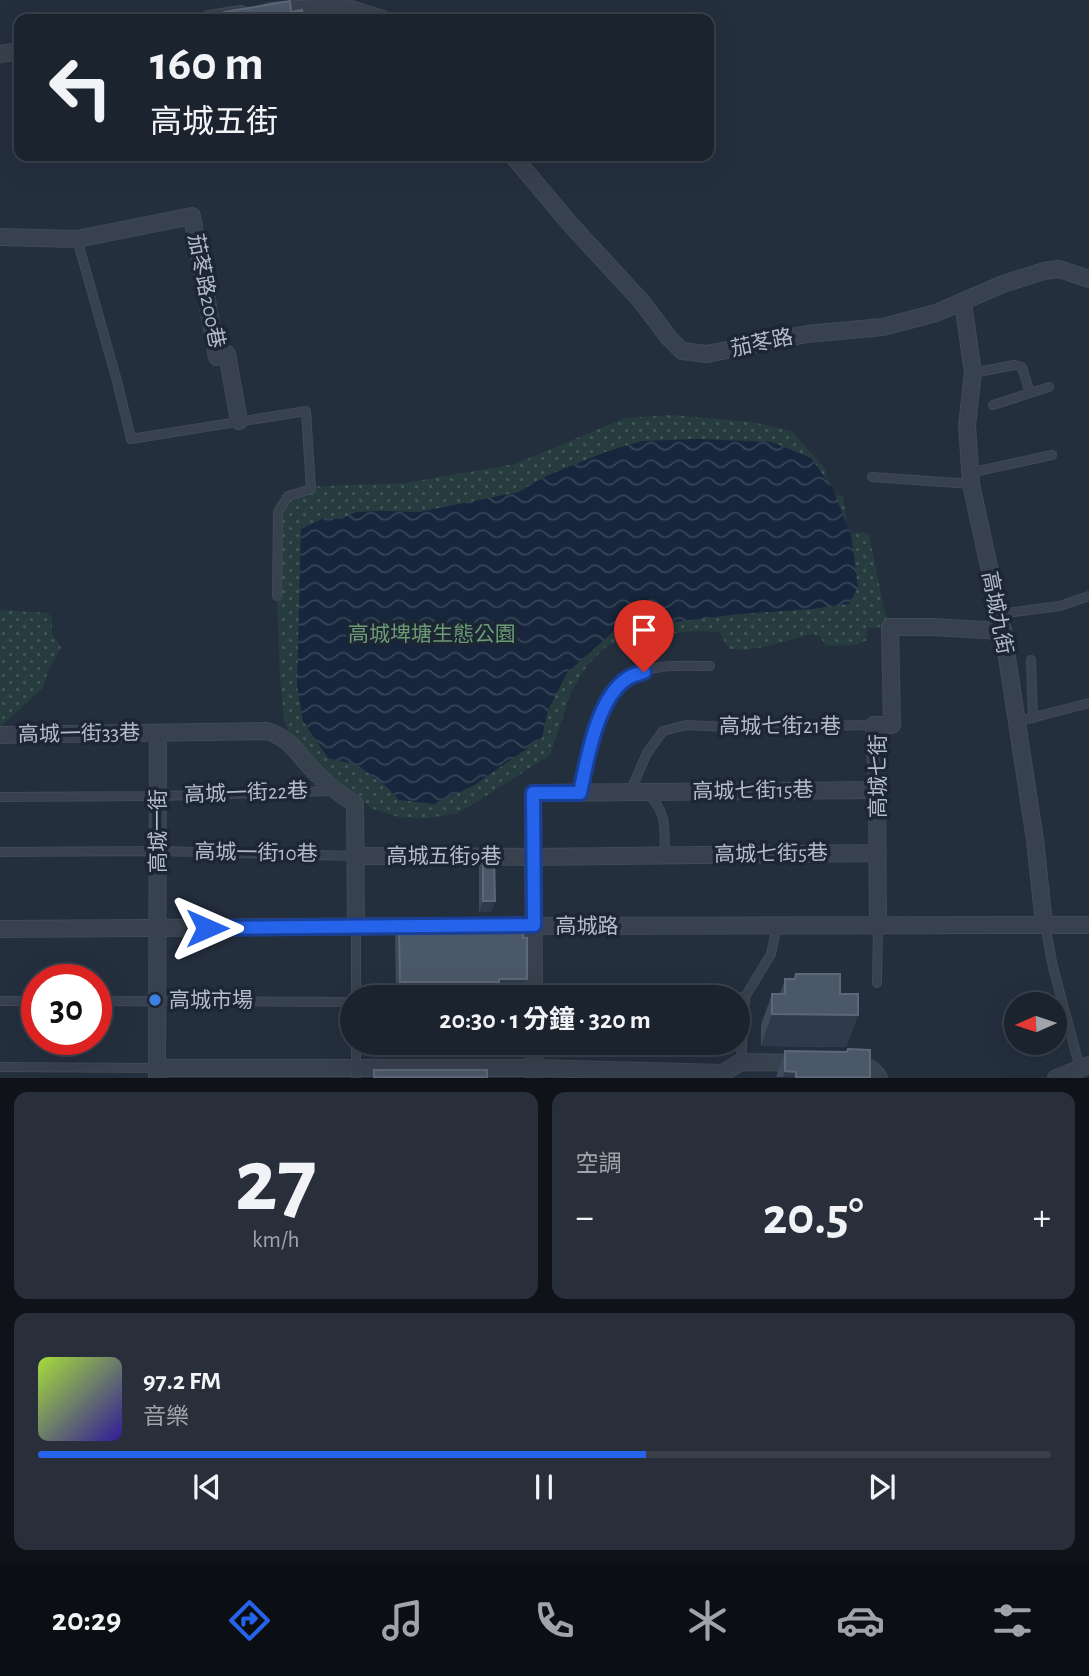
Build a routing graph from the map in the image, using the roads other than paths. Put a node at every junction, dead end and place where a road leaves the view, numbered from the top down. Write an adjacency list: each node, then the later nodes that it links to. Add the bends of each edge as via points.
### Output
1 (343, 3): 2 (street); 3 (street)
2 (240, 14)
3 (370, 14)
4 (517, 161): 8 (street, 茄苳路, via 682,351 707,354 807,334 883,327)
5 (0, 237): 6 (street, 茄苳路200巷)
6 (77, 239): 13 (lane, via 131,439); 13 (street, 茄苳路200巷, via 191,216 217,357 227,354)
7 (1089, 279): 8 (street, 茄苳路, via 1059,269 1044,271)
8 (963, 302): 9 (street, 高城九街)
9 (973, 373): 11 (lane, via 1018,365); 16 (street, 高城九街, via 967,425)
10 (1049, 387): 11 (lane)
11 (1030, 393): 12 (lane)
12 (993, 405)
13 (239, 421): 17 (lane, via 306,411 311,489 288,496 278,512)
14 (1052, 455): 16 (lane)
15 (872, 477): 16 (lane)
16 (970, 478): 19 (street, 高城九街)
17 (277, 596)
18 (1089, 596): 19 (lane, via 1060,606)
19 (999, 614): 20 (street, 高城九街)
20 (1003, 631): 24 (street, 高城九街); 25 (street, 高城七街, via 890,627 892,725)
21 (1031, 660): 24 (lane)
22 (710, 666): 30 (lane, via 660,667 628,678 610,696 592,738)
23 (1089, 703): 24 (lane)
24 (1021, 721): 41 (street, 高城九街)
25 (874, 726): 29 (street, 高城七街); 31 (lane, 高城七街21巷, via 687,725 663,731)
26 (158, 733): 27 (street, 高城一街33巷); 28 (street, 高城一街33巷, via 267,731 286,740); 33 (street, 高城一街)
27 (0, 735)
28 (334, 790): 33 (lane, 高城一街22巷); 39 (street, 高城一街33巷, via 355,804)
29 (877, 790): 32 (street, 高城七街15巷); 37 (street, 高城七街)
30 (580, 793): 31 (street, 高城七街15巷); 40 (street, 高城七街15巷, via 533,793)
31 (630, 793): 32 (street, 高城七街15巷)
32 (647, 793): 38 (lane, via 659,804 664,821)
33 (158, 796): 34 (lane, 高城一街22巷); 35 (street, 高城一街)
34 (0, 797)
35 (158, 851): 36 (lane, 高城一街10巷); 39 (lane, 高城一街10巷); 49 (street, 高城一街)
36 (0, 852)
37 (878, 853): 38 (street, 高城七街5巷); 47 (street, 高城七街)
38 (665, 855): 40 (street, 高城七街5巷)
39 (355, 856): 40 (street, 高城五街9巷); 48 (street)
40 (533, 857): 42 (street)
41 (1044, 924): 43 (street, 高城路); 47 (street, 高城路); 64 (lane)
42 (534, 925): 45 (street, 高城路); 46 (street, 高城路); 53 (street)
43 (1089, 925)
44 (438, 926): 48 (street)
45 (465, 926)
46 (777, 926): 47 (street, 高城路); 54 (lane, via 771,954)
47 (878, 926): 51 (lane)
48 (356, 927): 49 (street); 52 (lane)
49 (157, 928): 50 (street); 58 (street, 高城一街)
50 (0, 929)
51 (877, 983)
52 (356, 985)
53 (534, 985)
54 (750, 989)
55 (0, 1001): 56 (lane)
56 (21, 1001)
57 (112, 1001): 58 (lane)
58 (157, 1001): 59 (lane); 65 (street, 高城一街)
59 (340, 1002)
60 (356, 1055): 67 (lane)
61 (741, 1055): 62 (lane)
62 (741, 1062): 69 (street); 70 (street, via 857,1064 875,1070)
63 (0, 1067): 65 (lane)
64 (1084, 1067): 71 (street)
65 (157, 1072): 67 (street)
66 (534, 1072): 67 (street); 68 (street)
67 (356, 1073)
68 (608, 1073): 69 (street)
69 (724, 1076)
70 (879, 1077)
71 (1056, 1077)

